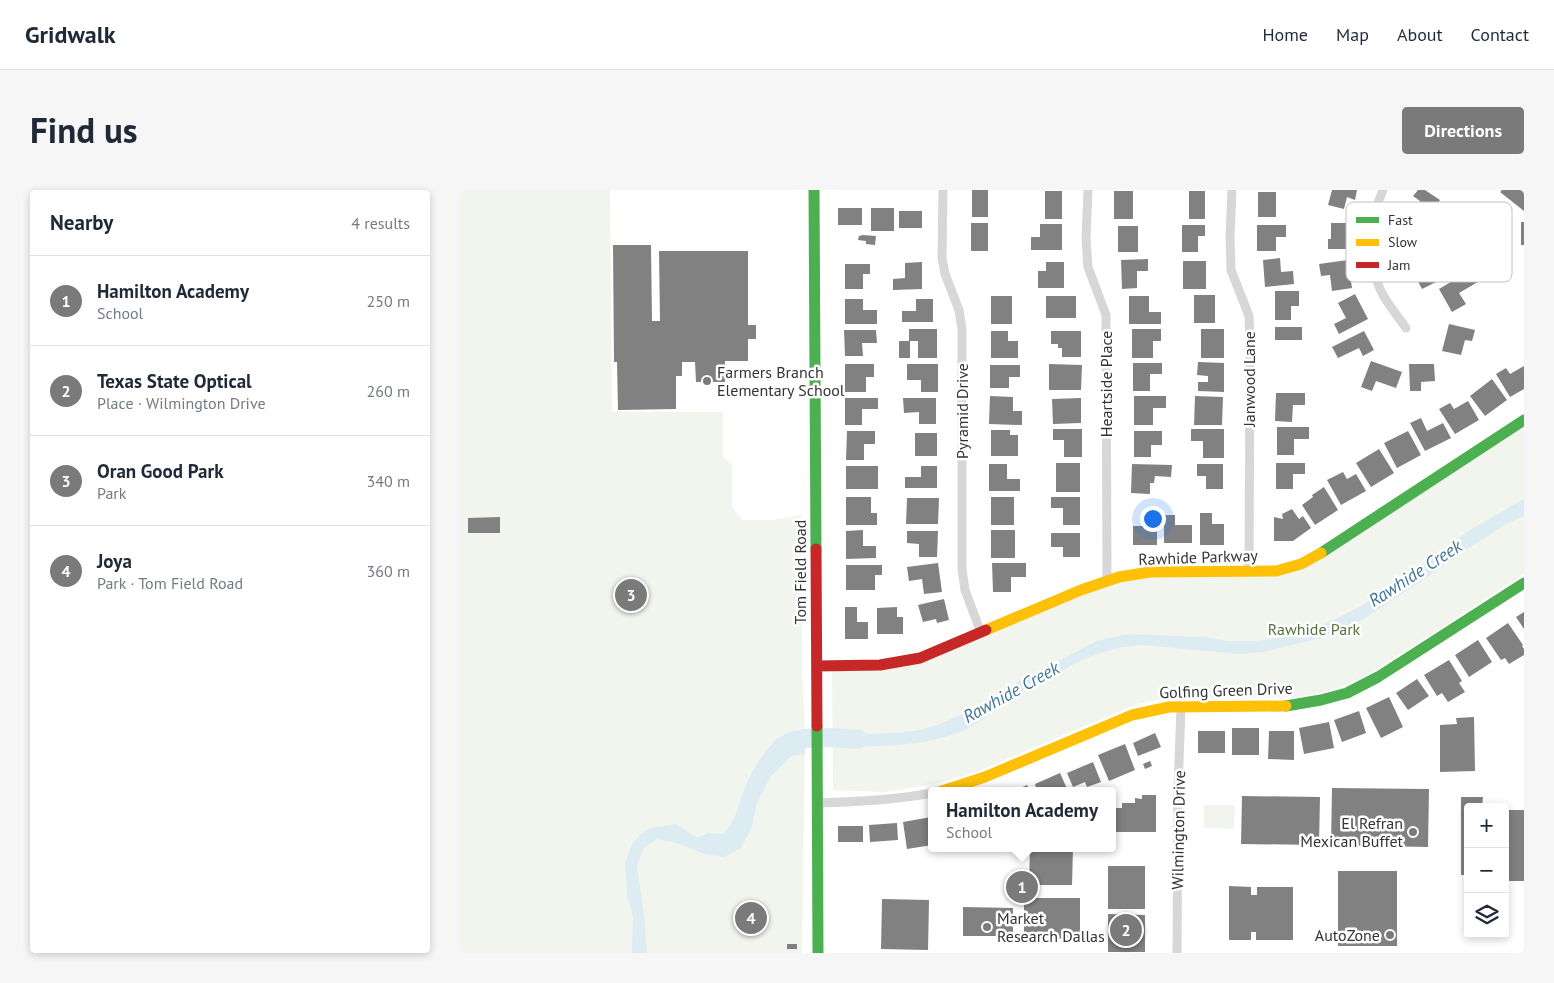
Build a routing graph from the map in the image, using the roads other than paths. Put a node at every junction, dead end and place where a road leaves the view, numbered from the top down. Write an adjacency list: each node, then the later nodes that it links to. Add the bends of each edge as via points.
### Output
1 (814, 190): 14 (street, Tom Field Road)
2 (943, 190): 13 (street, Pyramid Drive, via 942,258 962,329 962,568 965,590)
3 (1088, 190): 11 (street, Heartside Place, via 1088,267 1106,315)
4 (1232, 190): 10 (street, Janwood Lane, via 1231,270 1248,316 1250,341)
5 (1383, 190): 6 (street)
6 (1378, 202)
7 (1379, 282): 8 (street)
8 (1406, 328)
9 (1524, 420): 10 (street, Rawhide Parkway, via 1302,564 1276,572)
10 (1248, 572): 11 (street, Rawhide Parkway, via 1150,572)
11 (1107, 580): 13 (street, Rawhide Parkway)
12 (1524, 584): 15 (street, Golfing Green Drive, via 1378,677 1347,693 1288,706)
13 (981, 633): 14 (street, Rawhide Parkway, via 901,662)
14 (817, 666): 18 (street, Tom Field Road)
15 (1181, 707): 16 (street, Golfing Green Drive, via 1132,715 986,777); 20 (street, Wilmington Drive)
16 (955, 787)
17 (928, 794): 18 (street)
18 (818, 803): 19 (street, Tom Field Road)
19 (818, 953)
20 (1177, 953)

